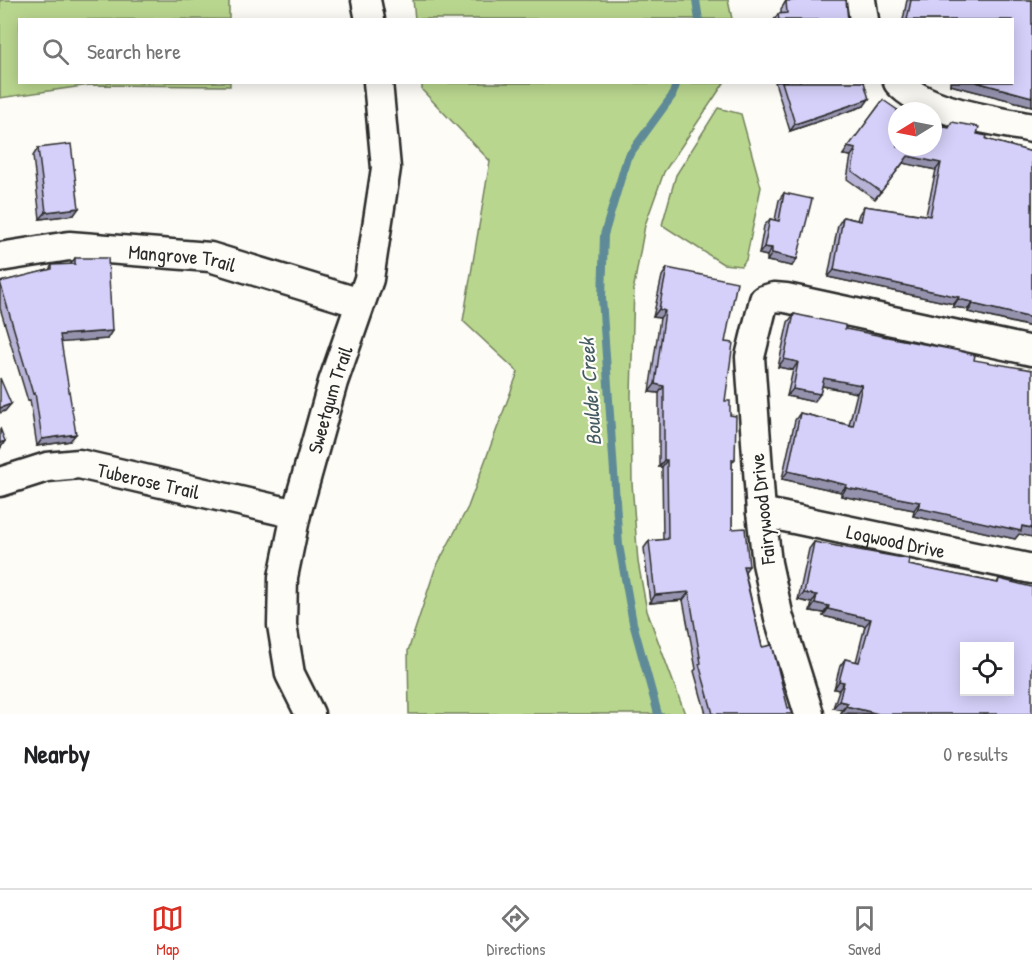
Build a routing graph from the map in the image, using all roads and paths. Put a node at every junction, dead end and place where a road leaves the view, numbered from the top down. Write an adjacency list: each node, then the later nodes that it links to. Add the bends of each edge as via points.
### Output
1 (366, 0): 3 (street)
2 (861, 0): 4 (street)
3 (370, 18)
4 (864, 18)
5 (378, 84): 9 (street, Sweetgum Trail, via 386,168 369,279)
6 (900, 84): 7 (street, via 934,105)
7 (1032, 128)
8 (0, 257): 9 (street, Mangrove Trail, via 69,246 210,257)
9 (360, 303): 13 (street, Sweetgum Trail)
10 (1032, 351): 12 (street, Fairywood Drive, via 786,298 765,300 750,357)
11 (0, 482): 13 (street, Tuberose Trail, via 47,467 79,464)
12 (761, 512): 14 (street, Logwood Drive); 16 (street, Fairywood Drive, via 779,618)
13 (296, 514): 15 (street, Sweetgum Trail, via 283,577 282,625 290,674)
14 (1032, 569)
15 (310, 714)
16 (809, 714)

